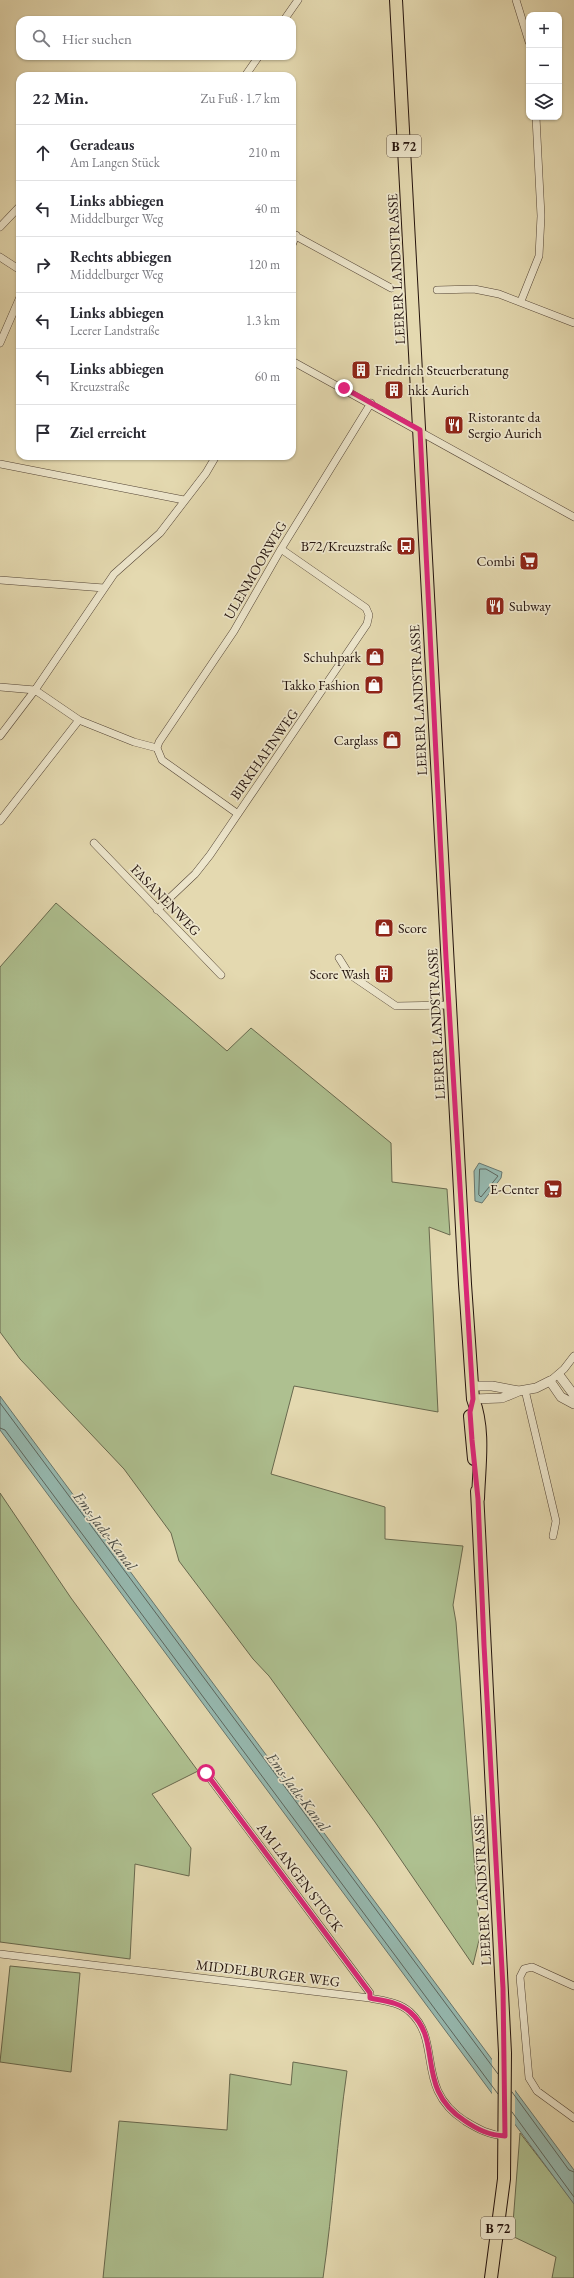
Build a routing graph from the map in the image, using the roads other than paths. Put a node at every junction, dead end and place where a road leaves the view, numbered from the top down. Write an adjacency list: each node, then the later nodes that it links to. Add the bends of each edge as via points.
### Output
1 (298, 0): 4 (street)
2 (396, 0): 22 (main road, LEERER LANDSTRASSE / B 72)
3 (516, 0): 5 (street)
4 (287, 16)
5 (526, 32)
6 (255, 60): 7 (street)
7 (247, 72)
8 (536, 120): 16 (street, via 541,216 539,256)
9 (16, 210): 10 (street)
10 (0, 226)
11 (296, 235): 14 (street)
12 (0, 257): 13 (street)
13 (16, 267)
14 (391, 288)
15 (437, 290): 16 (street, via 474,289)
16 (521, 301): 18 (street)
17 (16, 306): 19 (street)
18 (574, 322)
19 (0, 343)
20 (296, 363): 21 (street)
21 (371, 403): 22 (street); 27 (street, ULENMOORWEG)
22 (420, 430): 26 (street); 41 (main road, LEERER LANDSTRASSE / B 72)
23 (214, 460): 25 (street)
24 (0, 464): 25 (street)
25 (184, 500): 29 (street, via 160,533 114,574)
26 (574, 517)
27 (281, 549): 34 (street, ULENMOORWEG, via 234,631 159,742); 35 (street, BIRKHAHNWEG, via 366,608 369,615 368,624)
28 (0, 580): 29 (street)
29 (104, 588): 31 (street)
30 (0, 686): 31 (street)
31 (35, 690): 32 (street); 33 (street)
32 (79, 720): 34 (street, via 134,742); 36 (street)
33 (0, 736)
34 (158, 748): 35 (street, via 162,760)
35 (238, 814): 38 (street, BIRKHAHNWEG, via 195,874)
36 (0, 821)
37 (94, 843): 38 (street, FASANENWEG)
38 (158, 910): 40 (street, FASANENWEG)
39 (339, 958): 41 (street, via 350,974 396,1006)
40 (221, 975)
41 (450, 1005): 45 (main road, LEERER LANDSTRASSE / B 72)
42 (574, 1356): 43 (street)
43 (559, 1375): 44 (street); 47 (street)
44 (550, 1381): 46 (street); 49 (street, via 561,1397)
45 (472, 1386): 46 (street); 48 (main road, LEERER LANDSTRASSE / B 72)
46 (522, 1391): 48 (street, via 502,1398); 50 (street, via 556,1521)
47 (574, 1395)
48 (473, 1399): 56 (main road, LEERER LANDSTRASSE / B 72, via 470,1412 478,1499 505,2054)
49 (574, 1404)
50 (553, 1536)
51 (206, 1773): 54 (street, AM LANGEN STÜCK, via 370,1993)
52 (0, 1954): 54 (street, MIDDELBURGER WEG)
53 (574, 1986): 55 (street, via 532,1967 524,1969 520,1977 529,2078 537,2091)
54 (370, 1998): 56 (street, MIDDELBURGER WEG, via 401,2006 417,2020 426,2039 436,2090 450,2110 485,2133)
55 (574, 2118)
56 (505, 2134): 57 (main road, LEERER LANDSTRASSE / B 72, via 504,2179)
57 (491, 2278)

